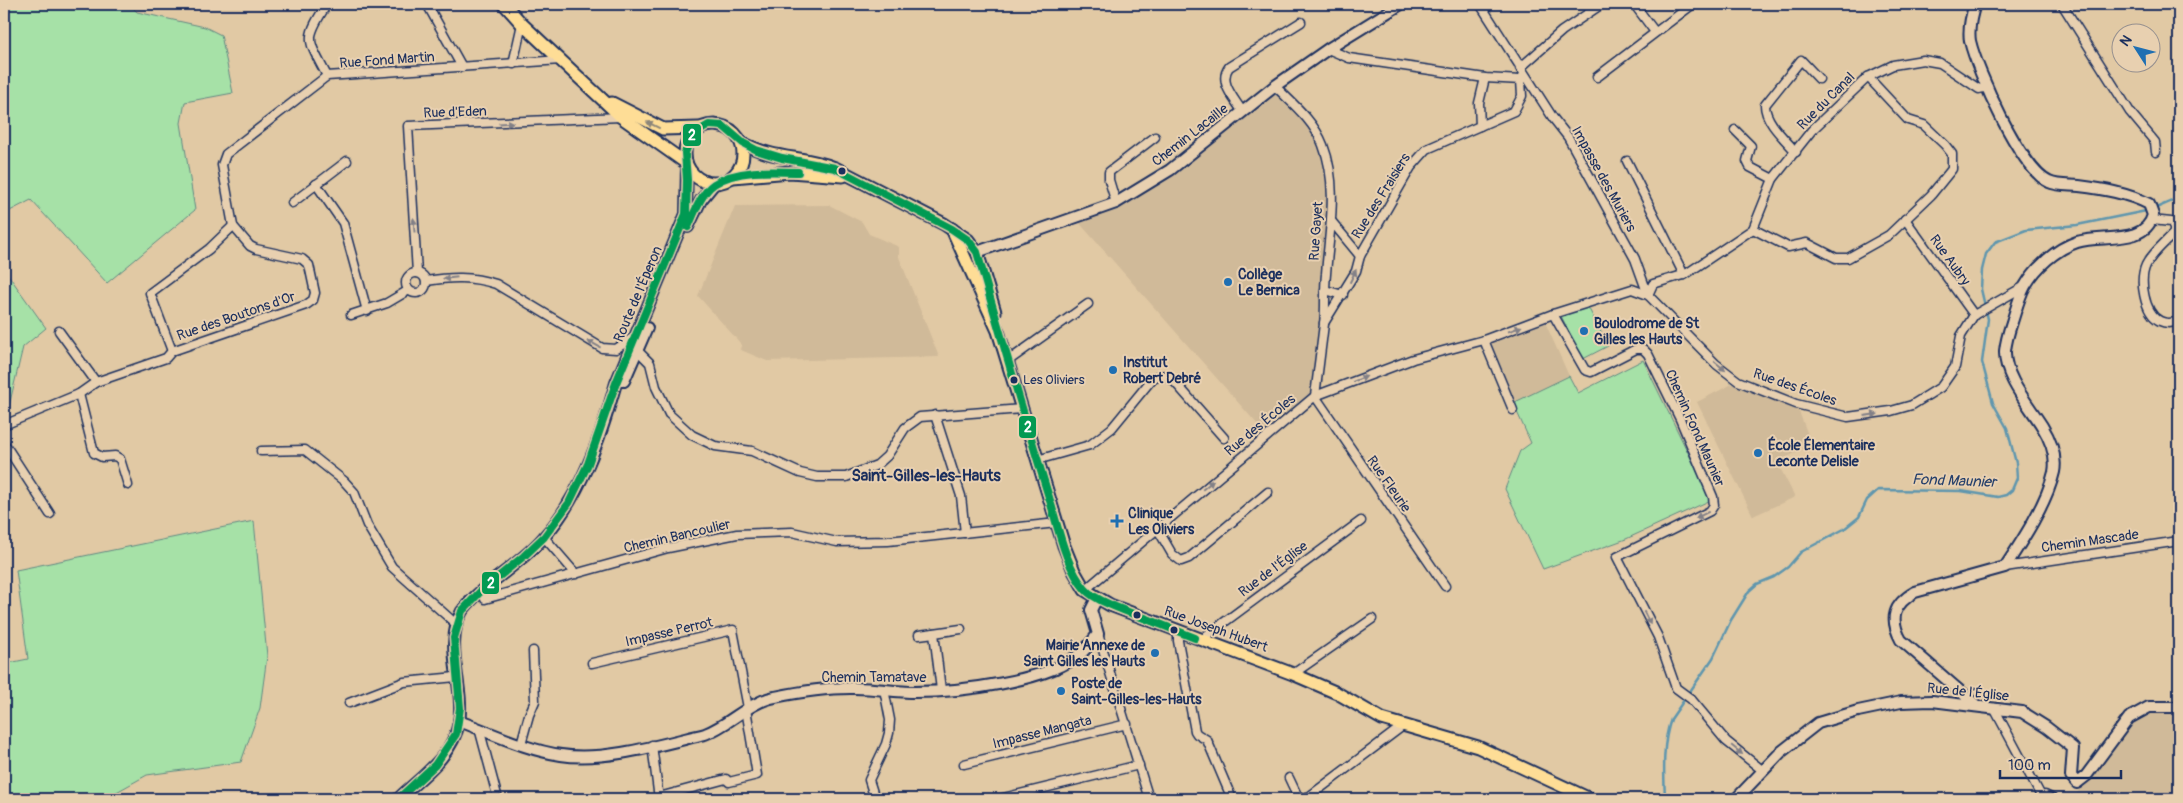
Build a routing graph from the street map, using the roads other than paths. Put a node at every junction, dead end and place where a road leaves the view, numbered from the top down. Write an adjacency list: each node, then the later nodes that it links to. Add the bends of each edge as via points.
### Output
1 (327, 4): 20 (street, via 310,30 309,41)
2 (427, 4): 18 (street)
3 (504, 4): 13 (main road)
4 (1401, 4): 11 (street, Chemin Lacaille)
5 (1480, 4): 19 (street, Impasse des Muriers)
6 (1602, 4): 19 (street, via 1562,30)
7 (1634, 4): 14 (street)
8 (1693, 4): 14 (street)
9 (1975, 4): 26 (street, via 1970,19 1971,42)
10 (2062, 4): 36 (street, via 2130,112 2155,142)
11 (1387, 8): 15 (street, Chemin Lacaille)
12 (1301, 22): 28 (street, via 1229,67 1225,82)
13 (522, 24): 16 (main road); 17 (street)
14 (1655, 32): 21 (street)
15 (1328, 49): 23 (street, via 1349,58); 25 (street, Chemin Lacaille)
16 (561, 60): 17 (street, Rue Fond Martin); 27 (main road)
17 (514, 64): 18 (street, Rue Fond Martin)
18 (462, 67): 20 (street, Rue Fond Martin)
19 (1522, 74): 23 (street); 30 (street, Rue des Fraisiers, via 1522,96 1514,111); 63 (street, Impasse des Muriers, via 1568,137 1635,259)
20 (327, 76): 50 (street, Rue Fond Martin, via 226,154 222,165)
21 (1597, 77)
22 (1868, 77): 26 (street, Rue du Canal, via 1893,65 1924,60 1940,63 1979,90); 35 (street, Rue du Canal, via 1812,130); 47 (street, via 1908,120 1924,125 1952,154 1952,170)
23 (1485, 78): 30 (street, via 1478,103)
24 (1819, 79): 35 (street, Rue du Canal, via 1802,60 1766,105 1765,112 1771,122)
25 (1275, 86): 28 (street, Chemin Lacaille); 49 (street, Rue Gayet, via 1310,122 1323,145 1331,180)
26 (1988, 87): 48 (street, via 2017,147 2041,178 2050,183 2106,189 2139,199 2149,204)
27 (601, 97): 29 (main road); 31 (main road, one-way to 27, via 663,129)
28 (1242, 111): 46 (street, Chemin Lacaille, via 1170,170)
29 (621, 117): 39 (main road); 56 (street, Rue d'Eden, one-way to 29, via 408,126)
30 (1480, 126): 55 (street, Rue des Fraisiers, via 1427,149 1411,167)
31 (701, 128): 34 (main road, via 724,126); 39 (main road, via 687,143)
32 (1735, 130): 42 (street, via 1751,146 1747,161 1750,167)
33 (1156, 137): 46 (street, via 1109,172)
34 (741, 142): 40 (main road, Rue Joseph Hubert, via 764,154 816,162); 41 (main road, via 743,161)
35 (1796, 152): 42 (street, Rue du Canal)
36 (2156, 152)
37 (1627, 160): 57 (street)
38 (347, 161): 43 (street)
39 (686, 164): 44 (main road, via 698,179); 69 (street, Route de l'Éperon, via 686,214)
40 (851, 176): 41 (main road, Rue Joseph Hubert, via 790,172); 51 (main road, Rue Joseph Hubert)
41 (733, 177): 44 (main road)
42 (1773, 179): 52 (street, Rue du Canal)
43 (316, 184): 45 (street); 65 (street, via 343,223)
44 (714, 184): 77 (street, Route de l'Éperon, via 694,210)
45 (292, 203)
46 (1116, 203): 54 (street, Chemin Lacaille)
47 (1905, 219): 52 (street, via 1875,244 1841,260 1807,243 1788,248); 68 (street, Rue Aubry)
48 (2152, 220): 59 (street, via 2147,229 2137,234 2076,242 2057,252); 70 (street, via 2171,222 2174,233 2146,265 2142,283 2145,298 2155,317 2162,322)
49 (1332, 222): 55 (street); 61 (street, Rue Gayet)
50 (233, 226): 76 (street, Rue des Boutons d'Or, via 209,249 150,293); 76 (street, Rue des Boutons d'Or, via 256,249 302,259 308,265 316,293 313,300)
51 (952, 229): 53 (main road, Rue Joseph Hubert); 54 (main road, Rue Joseph Hubert, via 968,240)
52 (1753, 229): 57 (street)
53 (958, 240): 54 (main road); 73 (main road, Rue Joseph Hubert)
54 (977, 252): 73 (main road, Rue Joseph Hubert, via 993,302)
55 (1360, 256): 62 (street, Rue des Fraisiers, one-way to 55)
56 (417, 273): 58 (street); 60 (street, via 407,280)
57 (1684, 275): 63 (street, via 1652,284)
58 (426, 281): 60 (street, via 421,292); 74 (street, one-way to 58, via 616,349 602,348 496,284 464,276)
59 (2026, 286): 68 (street, Rue des Écoles); 100 (street, via 2015,311 2005,352 2014,381 2053,447 2054,471 2033,520)
60 (409, 290): 65 (street)
61 (1324, 290): 62 (street); 71 (street, Rue Gayet)
62 (1343, 295): 71 (street, Rue des Fraisiers)
63 (1648, 295): 66 (street, Rue des Écoles, via 1632,289); 68 (street, Rue des Écoles, one-way to 68, via 1716,364 1738,381 1796,404 1848,417 1912,405 1941,387 1955,367 1961,336)
64 (1088, 304): 78 (street)
65 (367, 311): 67 (street)
66 (1552, 314): 75 (street, Rue des Écoles, one-way to 66); 133 (street, Chemin Fond Maunier, one-way to 133, via 1585,370 1591,372 1636,349 1643,349 1680,419 1714,505 1710,511 1618,557 1658,638 1676,688 1691,699 1726,741)
67 (351, 315)
68 (1974, 315)
69 (645, 317): 74 (street, Route de l'Éperon); 77 (street, via 636,346)
70 (2179, 321)
71 (1324, 323): 81 (street, Rue Gayet)
72 (59, 331): 79 (street)
73 (998, 331): 78 (main road, Rue Joseph Hubert)
74 (637, 335): 82 (street, Route de l'Éperon, via 616,383)
75 (1484, 340): 81 (street, Rue des Écoles, one-way to 75, via 1413,359); 84 (street)
76 (172, 351): 79 (street, Rue des Boutons d'Or, via 166,358)
77 (638, 351): 82 (street, Route de l'Éperon); 85 (street, via 650,363 656,387 669,414 692,435 715,446 752,451 800,473 817,477 846,477 877,465 888,456 910,422)
78 (1008, 361): 83 (main road, Rue Joseph Hubert)
79 (96, 382): 80 (street, Rue des Boutons d'Or)
80 (79, 394): 86 (street, Rue des Boutons d'Or); 91 (street, via 94,453 120,459)
81 (1315, 396): 96 (street, Rue des Écoles, one-way to 81); 102 (street, Rue Fleurie)
82 (612, 402): 98 (street, Route de l'Éperon, via 571,499)
83 (1022, 409): 85 (street); 90 (main road, Rue Joseph Hubert)
84 (1513, 410)
85 (934, 415): 97 (street, via 962,496)
86 (4, 425)
87 (1224, 438): 90 (street, via 1174,381 1167,375 1159,375 1112,428 1090,445)
88 (4, 443): 93 (street)
89 (261, 451): 107 (street, via 305,450 344,481 354,492 367,525 392,567)
90 (1038, 460): 95 (main road, Rue Joseph Hubert)
91 (128, 485)
92 (1268, 492): 96 (street, via 1189,558 1181,561 1172,554)
93 (50, 514)
94 (1361, 521): 113 (street, Rue de l'Église, via 1214,630)
95 (1057, 523): 97 (street, Chemin Bancoulier); 103 (main road, Rue Joseph Hubert, via 1074,571)
96 (1157, 528): 103 (street, Rue des Écoles)
97 (965, 533): 101 (street, Chemin Bancoulier, via 837,542 792,532 737,534 668,548)
98 (544, 537): 101 (street); 107 (street, Route de l'Éperon, via 467,605)
99 (2179, 541): 100 (street, Chemin Mascade)
100 (2005, 567): 121 (street, via 1915,592 1904,598 1895,612 1895,629 1901,640)
101 (576, 574): 105 (street, Chemin Bancoulier)
102 (1445, 586)
103 (1086, 590): 104 (main road, Rue Joseph Hubert)
104 (1097, 598): 109 (main road, Rue Joseph Hubert); 111 (street, via 1091,610)
105 (485, 599)
106 (1372, 618): 116 (street)
107 (456, 624): 117 (street)
108 (961, 629): 110 (street)
109 (1178, 632): 113 (main road, Rue Joseph Hubert); 142 (street, via 1195,730 1207,740)
110 (934, 633): 112 (street); 119 (street)
111 (1098, 634): 119 (street, Chemin Tamatave, via 1080,654 1065,664 1040,673 983,686); 126 (street)
112 (919, 635)
113 (1204, 641): 116 (main road, Rue Joseph Hubert)
114 (533, 652): 129 (street, via 535,701)
115 (592, 663): 124 (street, Impasse Perrot, via 733,630)
116 (1294, 674): 127 (main road, Rue Joseph Hubert, via 1337,693 1382,719)
117 (456, 677): 120 (street, via 404,682); 125 (street)
118 (884, 689): 119 (street, Chemin Tamatave); 124 (street, Chemin Tamatave, via 813,690 764,699); 139 (street, via 890,720 886,744 869,780)
119 (940, 690)
120 (349, 703)
121 (1976, 705): 123 (street, Rue de l'Église); 133 (street, Rue de l'Église, via 1915,701 1832,717 1804,733)
122 (2179, 707): 123 (street, Rue de l'Église, via 2149,707 2129,718 2077,784 2071,776 2072,747 2022,712)
123 (1994, 708): 136 (street)
124 (747, 709): 130 (street, Chemin Tamatave, via 721,728); 135 (street, via 757,774 729,782 726,779)
125 (459, 721): 128 (street, Chemin Tamatave); 137 (street, via 447,749 437,762)
126 (1127, 724): 131 (street, Impasse Mangata); 132 (street)
127 (1404, 726): 134 (street, via 1310,796 1302,798 1297,795); 143 (main road, Rue Joseph Hubert, via 1478,747)
128 (479, 728): 129 (street, Chemin Tamatave); 138 (street)
129 (522, 744): 130 (street, Chemin Tamatave, via 578,757)
130 (652, 745): 135 (street)
131 (964, 764)
132 (1139, 765): 140 (street); 141 (street)
133 (1762, 770): 144 (street, Rue de l'Église)
134 (1290, 778)
135 (659, 798)
136 (2040, 798): 145 (street, via 2049,796)
137 (398, 799)
138 (498, 799)
139 (875, 799)
140 (999, 799)
141 (1149, 799)
142 (1232, 799)
143 (1590, 799)
144 (1736, 799)
145 (2053, 799)

